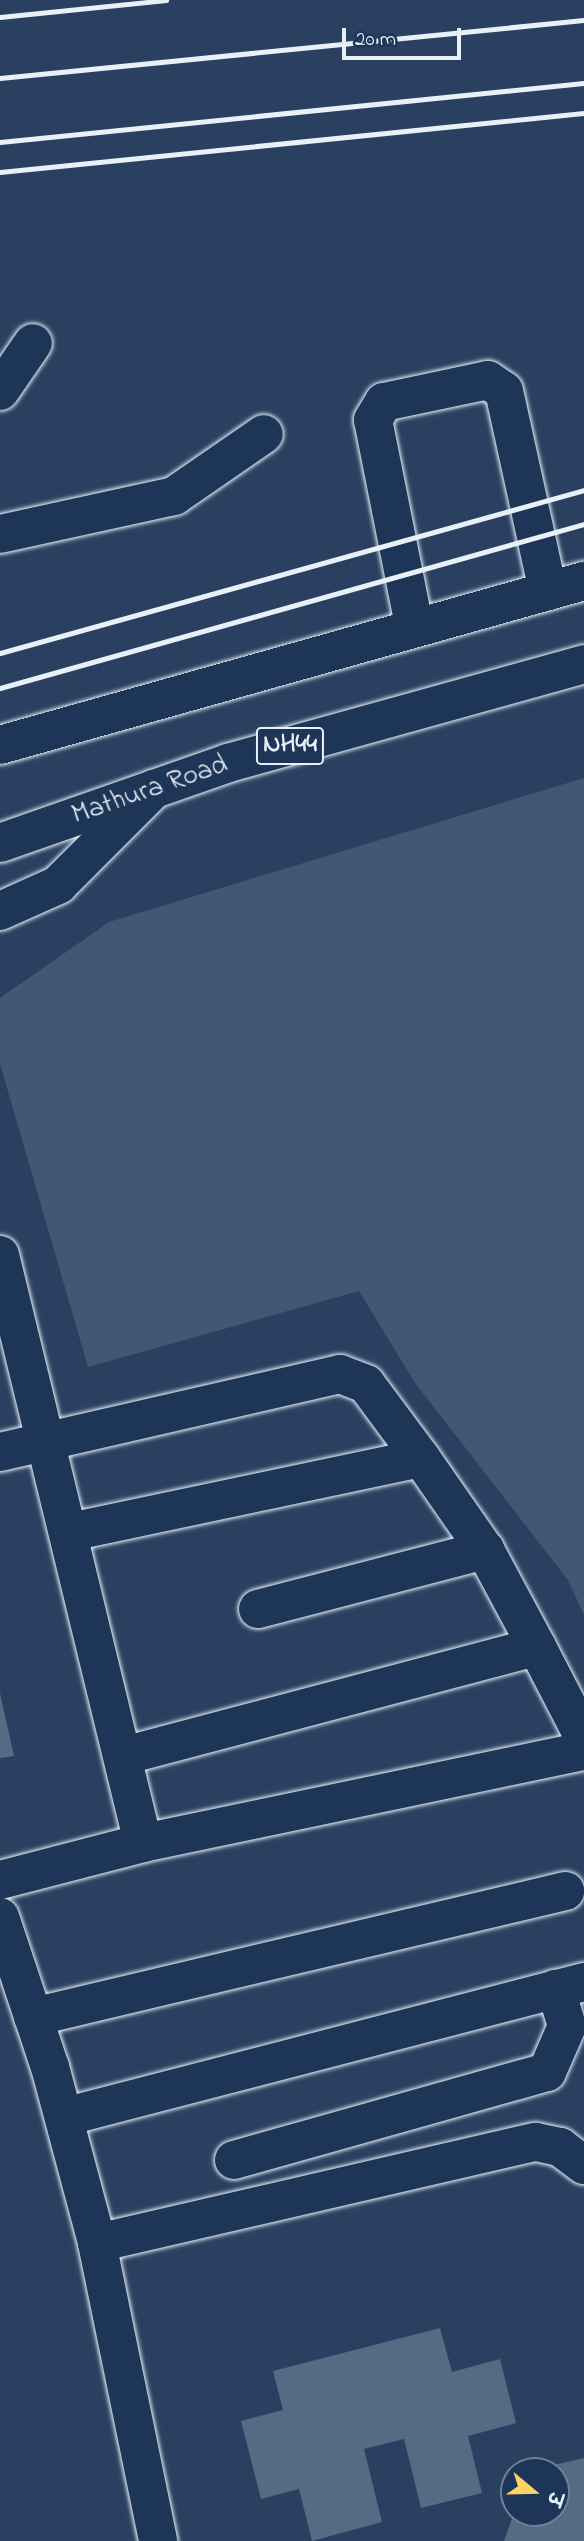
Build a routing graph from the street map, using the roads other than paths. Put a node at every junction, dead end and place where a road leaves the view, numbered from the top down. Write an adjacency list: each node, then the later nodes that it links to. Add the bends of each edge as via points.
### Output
1 (33, 342): 2 (main road)
2 (0, 391)
3 (264, 434): 4 (main road, via 174,496)
4 (0, 534)
5 (584, 581): 6 (main road)
6 (548, 591): 7 (main road); 7 (main road, via 504,391 488,380 384,402 373,421)
7 (414, 625): 9 (main road)
8 (584, 664): 10 (main road, Mathura Road / NH44)
9 (0, 746)
10 (154, 789): 11 (main road, Mathura Road / NH44); 12 (main road, via 58,885)
11 (0, 843)
12 (0, 911)
13 (0, 1255): 14 (main road)
14 (45, 1439): 15 (main road); 16 (main road, via 340,1374 366,1384); 17 (main road)
15 (0, 1452)
16 (421, 1458): 17 (main road); 18 (main road)
17 (71, 1532): 23 (main road)
18 (485, 1550): 19 (main road); 20 (main road)
19 (258, 1609)
20 (537, 1647): 21 (main road); 23 (main road)
21 (584, 1738)
22 (584, 1751): 24 (main road)
23 (123, 1756): 24 (main road)
24 (143, 1843): 25 (main road)
25 (0, 1880)
26 (565, 1891): 29 (main road)
27 (0, 1917): 29 (main road)
28 (570, 1986): 30 (main road); 31 (main road, via 567,2026 547,2072)
29 (33, 2017): 30 (main road)
30 (64, 2117): 33 (main road)
31 (234, 2160)
32 (584, 2165): 33 (main road, via 560,2147 537,2142)
33 (97, 2243): 34 (main road)
34 (158, 2541)

